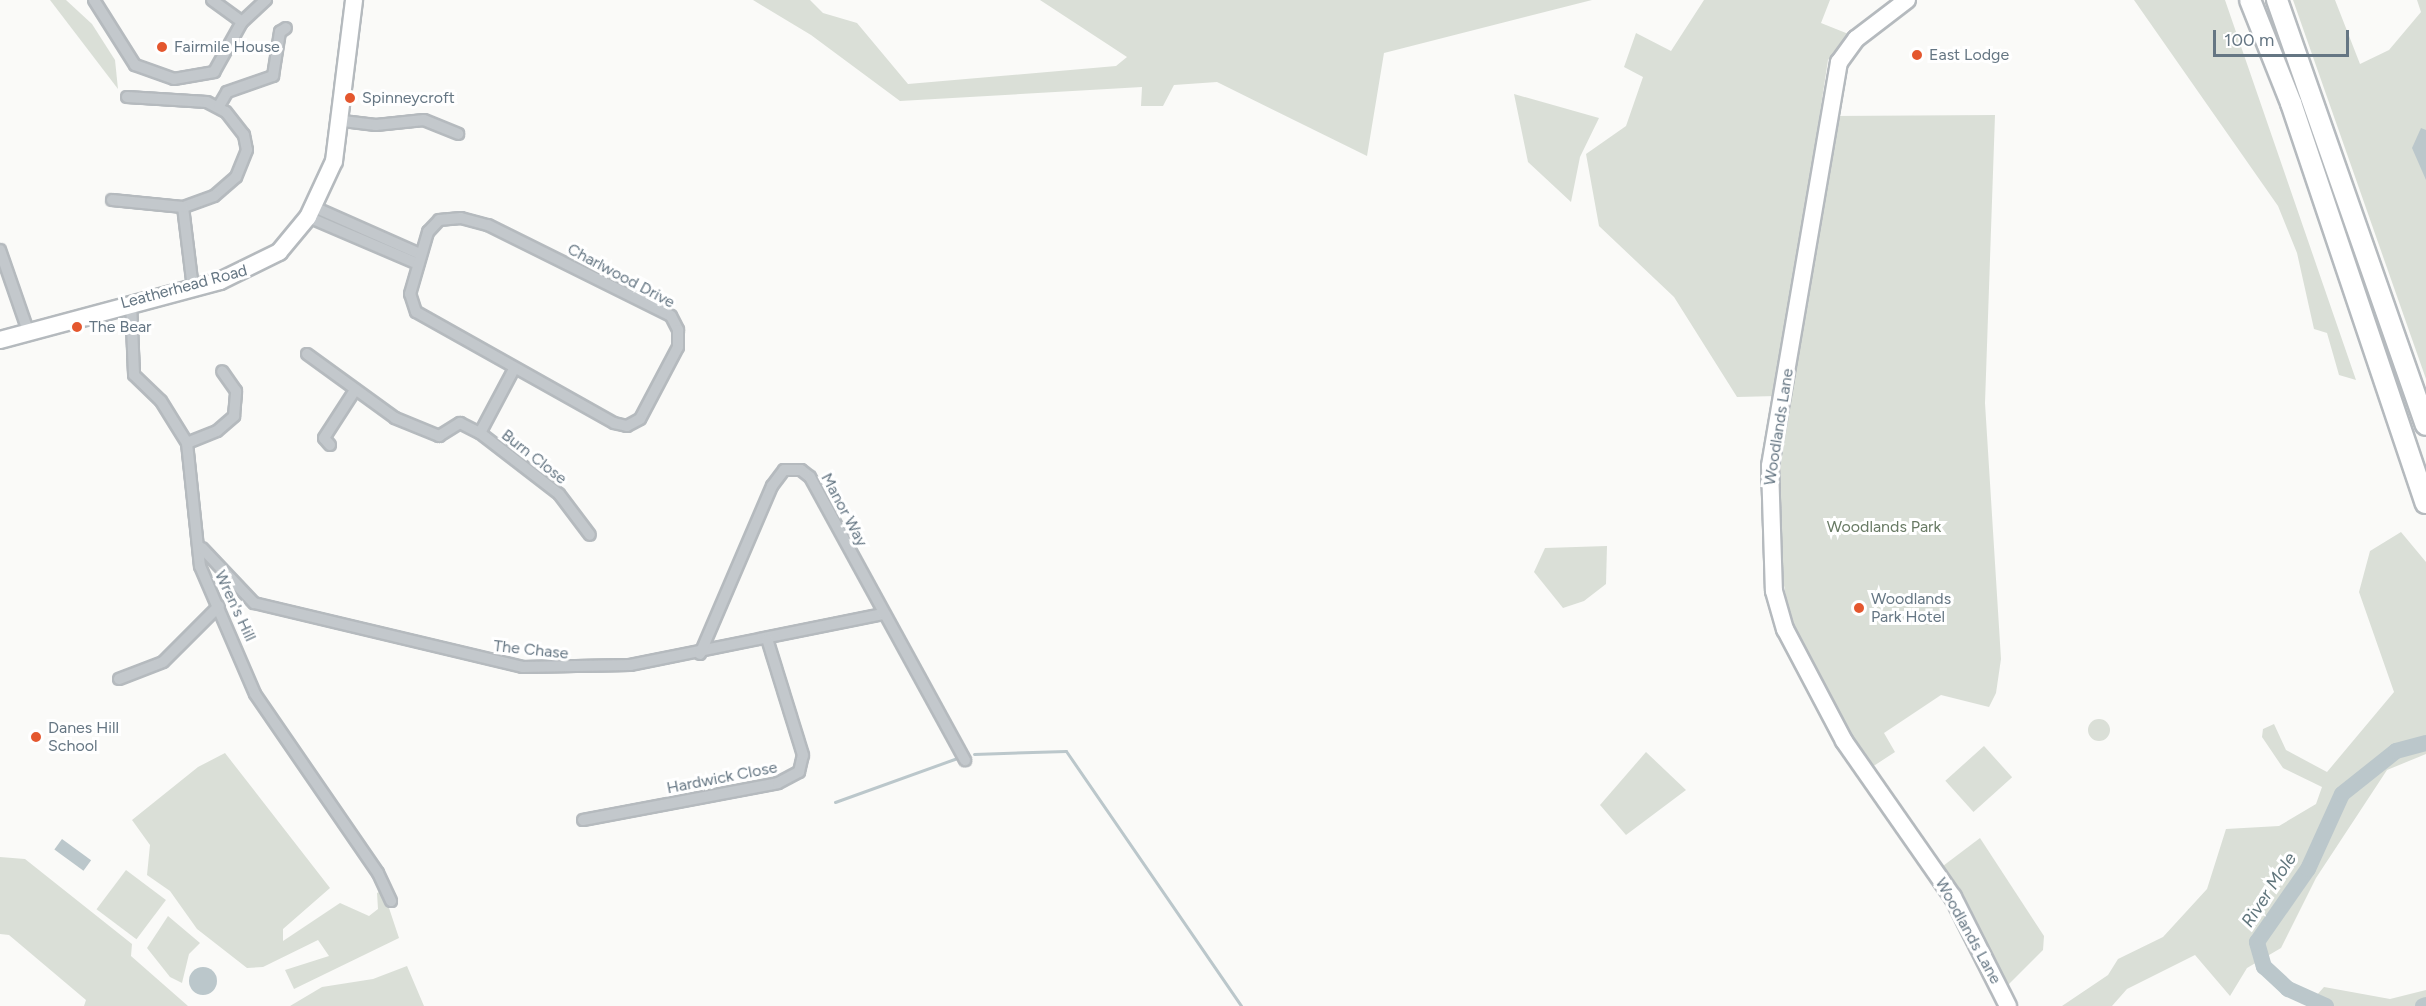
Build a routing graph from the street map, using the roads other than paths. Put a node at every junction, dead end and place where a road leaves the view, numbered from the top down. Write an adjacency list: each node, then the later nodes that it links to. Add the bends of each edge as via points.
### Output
1 (94, 0): 8 (street, via 122,52 163,78 214,72)
2 (212, 0): 8 (street)
3 (266, 0): 8 (street)
4 (354, 0): 12 (main road, Leatherhead Road)
5 (1907, 0): 42 (main road, Woodlands Lane, via 1856,39 1839,62 1770,466 1774,591 1785,629 1844,741 1953,897)
6 (2250, 0): 31 (highway, via 2291,103)
7 (2277, 0): 27 (highway)
8 (242, 22)
9 (286, 28): 11 (street, via 280,33 273,76 227,92)
10 (128, 97): 11 (street)
11 (219, 106): 15 (street, via 244,135 244,164 214,196)
12 (343, 121): 13 (street, via 376,125 424,120); 16 (main road, Leatherhead Road, via 334,161)
13 (458, 134)
14 (112, 200): 15 (street)
15 (183, 207): 19 (street)
16 (311, 212): 18 (street); 19 (main road, Leatherhead Road, via 261,265)
17 (0, 250): 21 (street)
18 (419, 259): 24 (street, Charlwood Drive, via 410,294 416,312); 24 (street, Charlwood Drive, via 428,232 439,220 473,219 666,313 678,330 678,347 645,414 627,426)
19 (193, 288): 20 (main road, Leatherhead Road)
20 (131, 302): 21 (main road, Leatherhead Road); 29 (street, Wren's Hill, via 134,375 161,401)
21 (28, 331): 22 (main road, Leatherhead Road)
22 (0, 340)
23 (307, 354): 26 (street)
24 (514, 369): 28 (street, Burn Close)
25 (222, 371): 29 (street, via 236,391 234,416 217,432)
26 (355, 390): 28 (street, via 395,418 439,436 460,423); 30 (street, via 324,438)
27 (2426, 425)
28 (480, 433): 32 (street, Burn Close, via 559,494)
29 (187, 443): 33 (street, Wren's Hill, via 191,509)
30 (330, 445)
31 (2426, 503)
32 (590, 535)
33 (202, 548): 34 (street, Wren's Hill, via 200,566); 37 (street, The Chase, via 254,603 494,663 594,670)
34 (219, 606): 38 (street, via 163,662); 41 (street, Wren's Hill, via 262,709 312,772)
35 (883, 614): 36 (street, The Chase); 37 (street, Manor Way, via 810,477 792,468 784,470 761,505); 39 (street, Manor Way)
36 (767, 639): 37 (street, The Chase); 40 (street, Hardwick Close, via 803,755 798,772 778,783)
37 (700, 654)
38 (119, 679)
39 (965, 760)
40 (583, 820)
41 (391, 901)
42 (2008, 1006)

